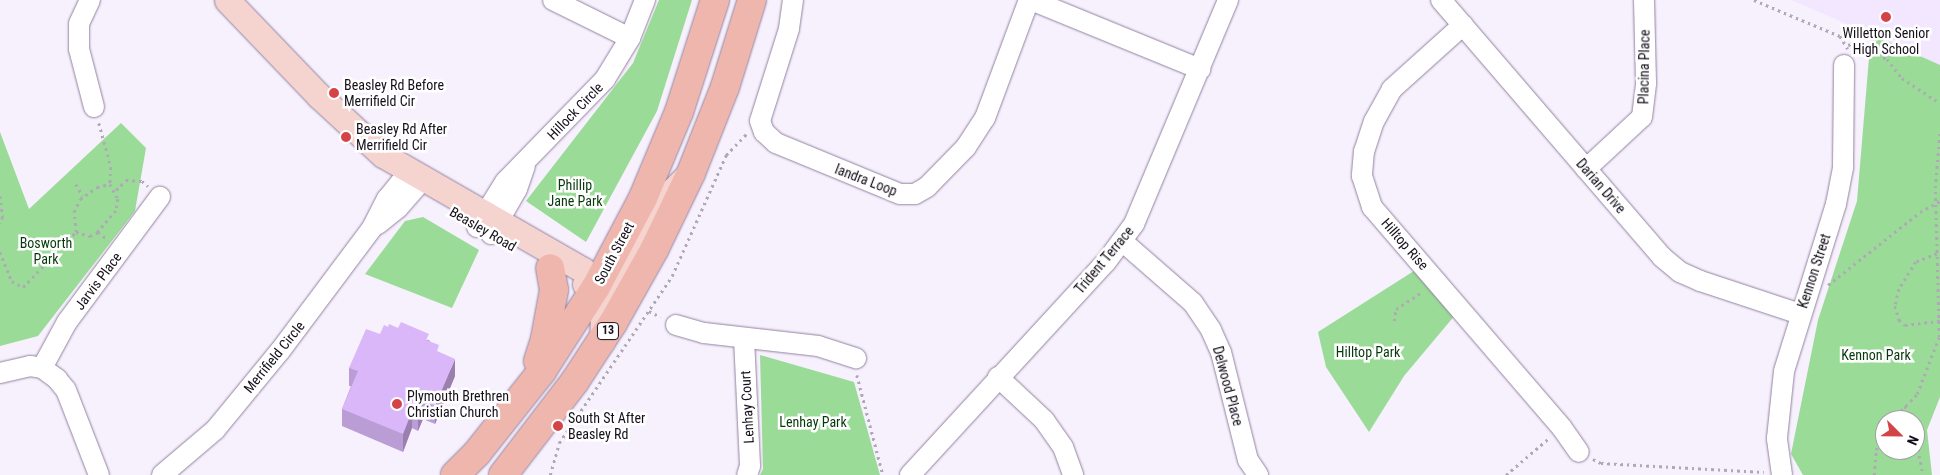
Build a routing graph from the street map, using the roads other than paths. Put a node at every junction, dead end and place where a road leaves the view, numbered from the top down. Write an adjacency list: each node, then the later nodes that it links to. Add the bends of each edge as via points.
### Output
1 (90, 0): 16 (street, via 79,24 79,49)
2 (227, 0): 19 (main road, Beasley Road, via 319,96 383,154 390,172)
3 (553, 0): 13 (street)
4 (645, 0): 13 (street, Hillock Circle)
5 (715, 0): 24 (highway, South Street / 13, via 680,112 643,198)
6 (752, 0): 18 (highway, 13, via 725,88)
7 (793, 0): 8 (street, Iandra Loop, via 789,29 760,121 764,132 776,143 900,194 915,194 927,186 966,147 985,118)
8 (1030, 0): 15 (street, Iandra Loop)
9 (1228, 0): 15 (street, Trident Terrace)
10 (1440, 0): 12 (street, Darian Drive)
11 (1644, 0): 17 (street, Placina Place, via 1646,82 1642,118)
12 (1463, 25): 17 (street, Darian Drive); 34 (street, Hilltop Rise, via 1392,89 1374,121 1364,151 1362,176 1372,207 1562,428)
13 (630, 38): 21 (street, Hillock Circle, via 606,79 505,182)
14 (1844, 65): 25 (street, Kennon Street, via 1843,166 1836,204)
15 (1200, 69): 22 (street, Trident Terrace, via 1143,206)
16 (94, 107)
17 (1586, 169): 25 (street, Darian Drive, via 1662,257 1680,272)
18 (691, 173): 24 (main road, via 658,206 621,276); 28 (highway, 13, via 654,250)
19 (412, 180): 21 (main road, Beasley Road); 37 (street, Merrifield Circle, via 372,228 280,352 215,430)
20 (160, 197): 30 (street, Jarvis Place, via 53,343)
21 (487, 225): 23 (main road, Beasley Road); 24 (main road, Beasley Road, via 583,270)
22 (1122, 240): 32 (street, Trident Terrace); 43 (street, Delwood Place, via 1193,304 1211,330 1221,352 1248,460)
23 (550, 268): 24 (main road, Beasley Road, via 576,283); 33 (highway, via 554,290 550,319)
24 (596, 287): 28 (main road, Beasley Road, via 604,302); 33 (highway, South Street / 13)
25 (1800, 314): 35 (street, Kennon Street, via 1779,402 1777,438)
26 (676, 326): 27 (street)
27 (744, 338): 29 (street, via 818,346); 40 (street, Lenhay Court, via 750,466)
28 (602, 340): 39 (highway, 13)
29 (856, 358)
30 (42, 368): 31 (street, via 16,367); 36 (street, via 58,379 66,390)
31 (0, 373)
32 (998, 377): 41 (street, Trident Terrace); 42 (street, via 1044,420 1064,447)
33 (528, 388): 38 (highway, South Street / 13, via 477,453)
34 (1579, 452)
35 (1781, 472)
36 (99, 475)
37 (162, 475)
38 (455, 475)
39 (503, 475)
40 (747, 475)
41 (910, 475)
42 (1073, 475)
43 (1258, 475)

